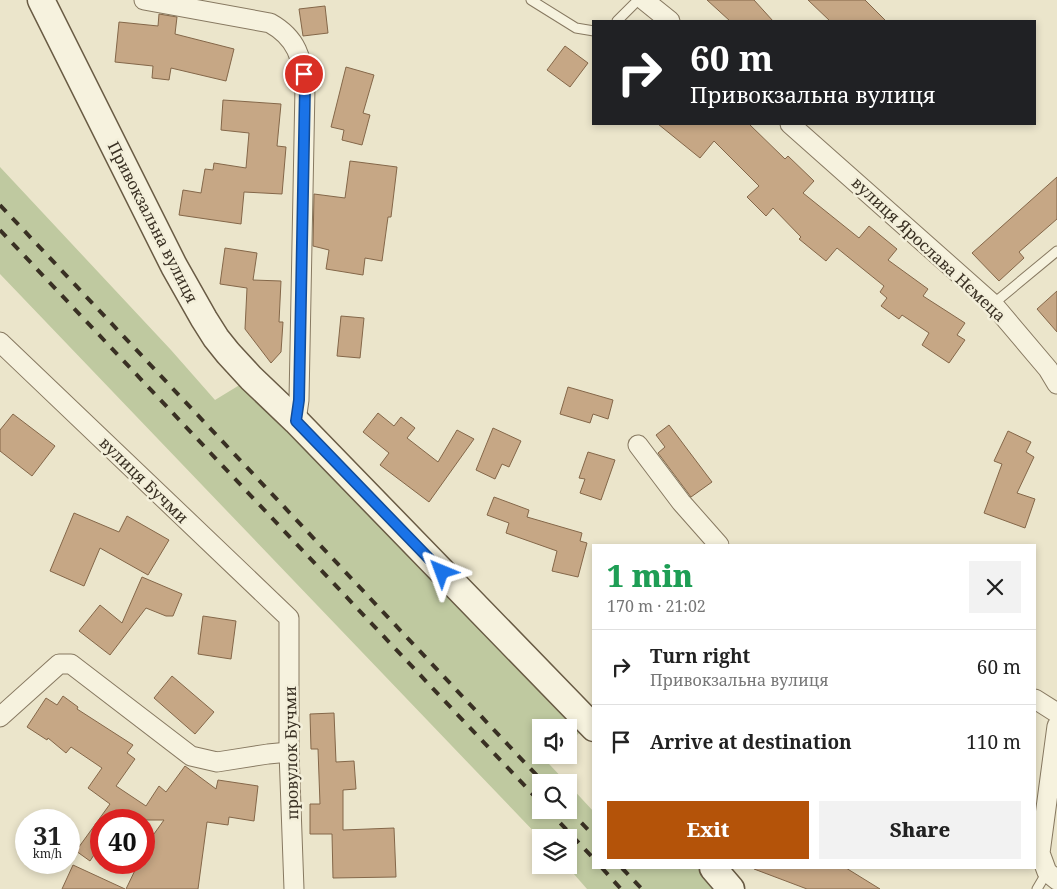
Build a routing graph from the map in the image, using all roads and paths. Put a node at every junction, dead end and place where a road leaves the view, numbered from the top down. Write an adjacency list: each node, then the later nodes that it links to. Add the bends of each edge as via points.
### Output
1 (41, 0): 14 (street, Привокзальна вулиця, via 204,320 228,353)
2 (144, 0): 14 (street, via 270,23 291,38 297,50 305,87)
3 (531, 0): 8 (lane, via 576,28)
4 (638, 0): 6 (lane)
5 (644, 0): 7 (street)
6 (618, 20)
7 (669, 20)
8 (592, 31)
9 (791, 125): 11 (street, вулиця Ярослава Нємеца)
10 (1057, 252): 11 (lane)
11 (993, 304): 13 (street, вулиця Ярослава Нємеца)
12 (0, 342): 17 (street, вулиця Бучми)
13 (1057, 384)
14 (296, 421): 21 (street, Привокзальна вулиця)
15 (638, 445): 16 (street, via 680,502)
16 (718, 544)
17 (289, 618): 23 (street, провулок Бучми)
18 (1036, 700): 19 (street)
19 (1057, 713)
20 (0, 717): 23 (street, via 59,664 71,664 192,756 218,762)
21 (592, 726)
22 (1057, 726): 24 (street)
23 (290, 752): 27 (street, провулок Бучми)
24 (1039, 828): 26 (street, via 1040,853)
25 (714, 869): 28 (street)
26 (1052, 876): 29 (lane)
27 (294, 889)
28 (731, 889)
29 (1037, 889)

